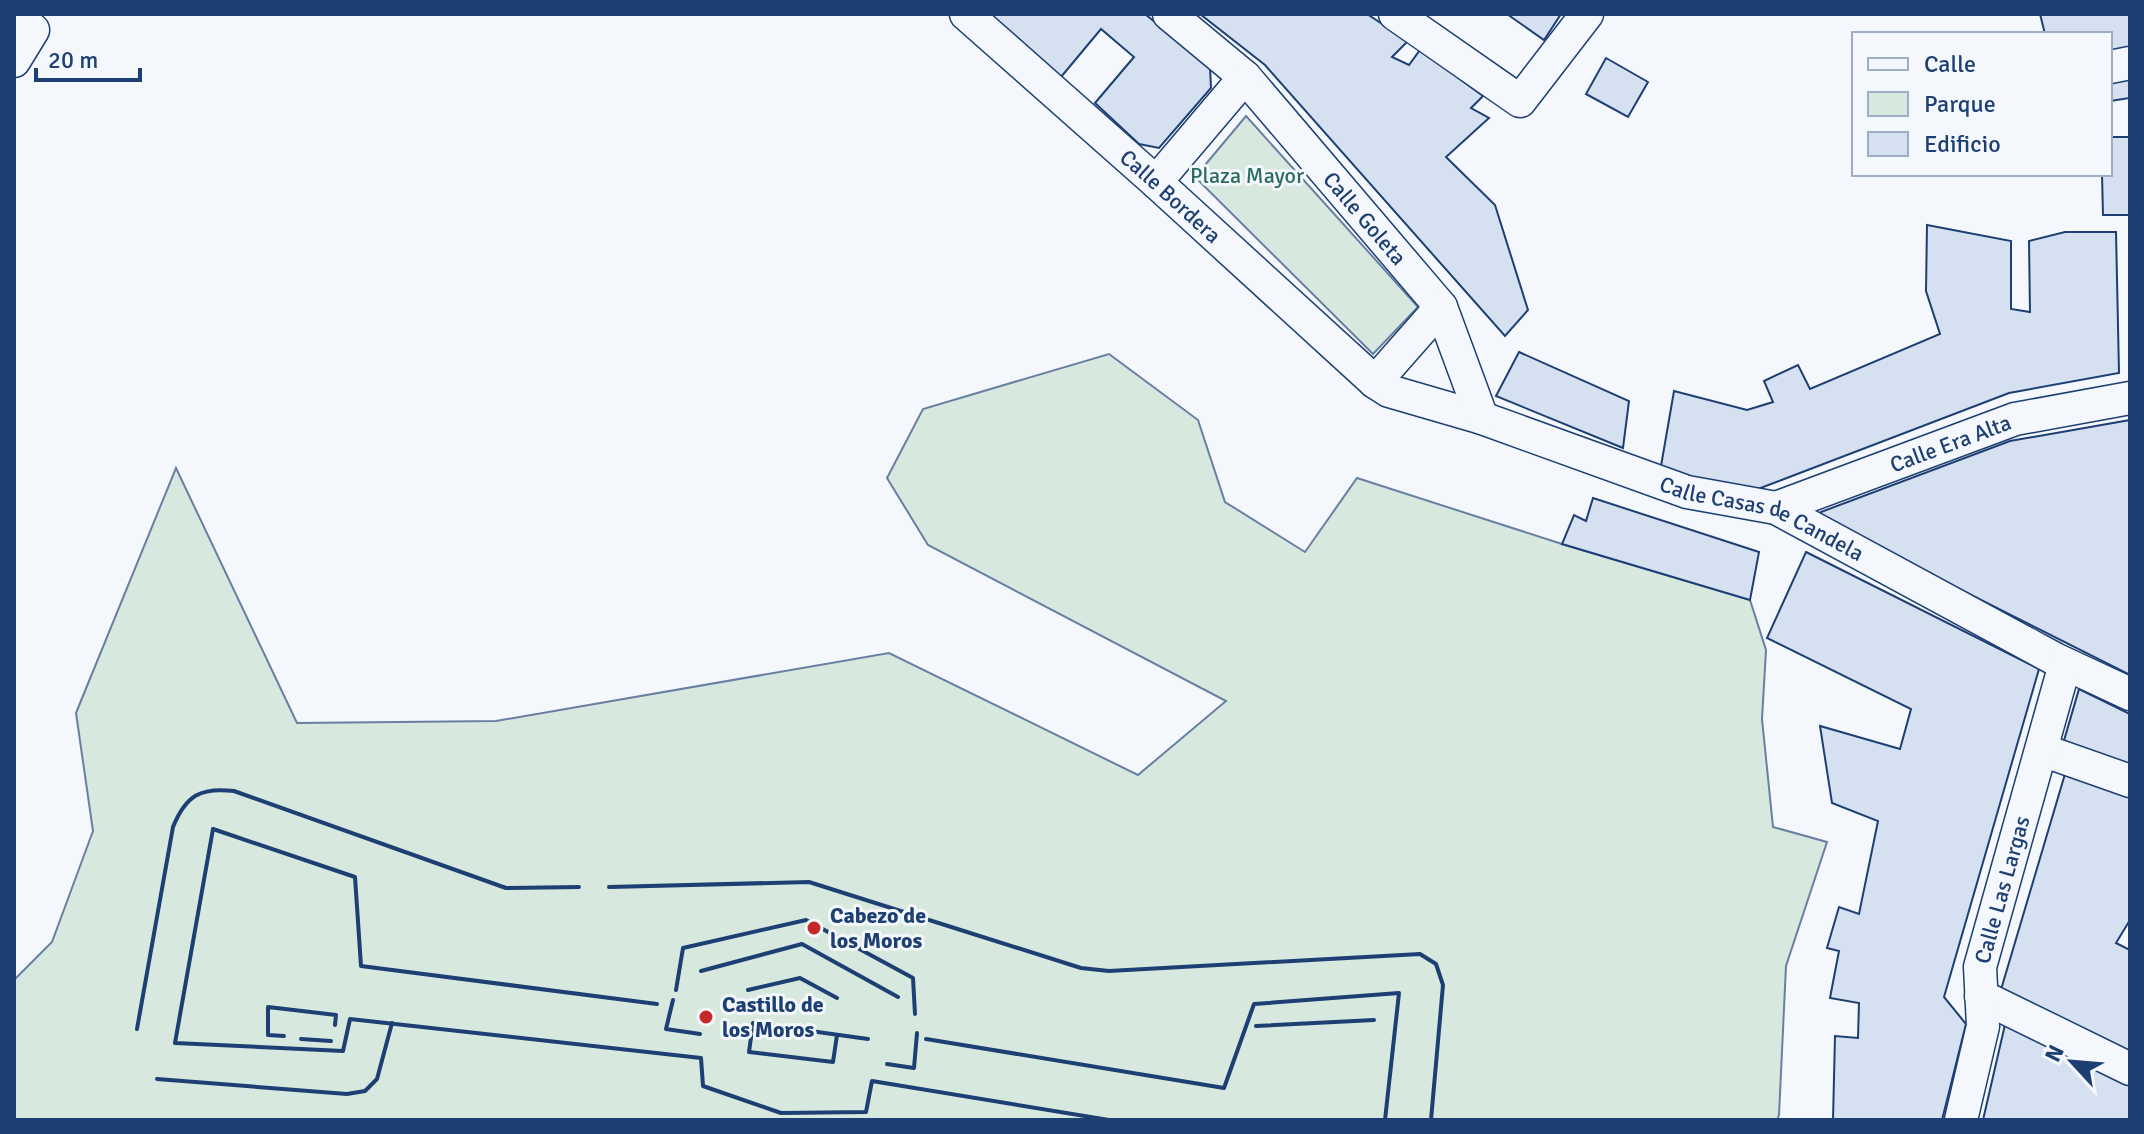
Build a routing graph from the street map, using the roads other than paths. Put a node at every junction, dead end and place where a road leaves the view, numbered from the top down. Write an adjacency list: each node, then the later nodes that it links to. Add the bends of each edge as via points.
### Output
1 (966, 14): 8 (street, Calle Bordera)
2 (1169, 14): 7 (street, Calle Goleta)
3 (1395, 14): 4 (street, via 1520,101)
4 (1587, 14)
5 (14, 16): 6 (street, via 33,30)
6 (14, 61)
7 (1245, 77): 8 (street); 9 (street, Calle Goleta)
8 (1156, 182): 10 (street, Calle Bordera)
9 (1441, 307): 10 (street); 12 (street, Calle Goleta)
10 (1375, 382): 12 (street, Calle Casas de Candela, via 1389,391)
11 (2130, 398): 13 (street, Calle Era Alta, via 2015,419)
12 (1482, 418): 13 (street, Calle Casas de Candela, via 1687,492)
13 (1776, 508): 14 (street, Calle Casas de Candela)
14 (2065, 664): 15 (street, Calle Casas de Candela); 16 (street, Calle Las Largas)
15 (2130, 694)
16 (2042, 750): 17 (street); 18 (street, Calle Las Largas, via 1980,967)
17 (2130, 781)
18 (1981, 996): 19 (street); 20 (street, Calle Las Largas, via 1983,1026)
19 (2130, 1069)
20 (1961, 1120)

